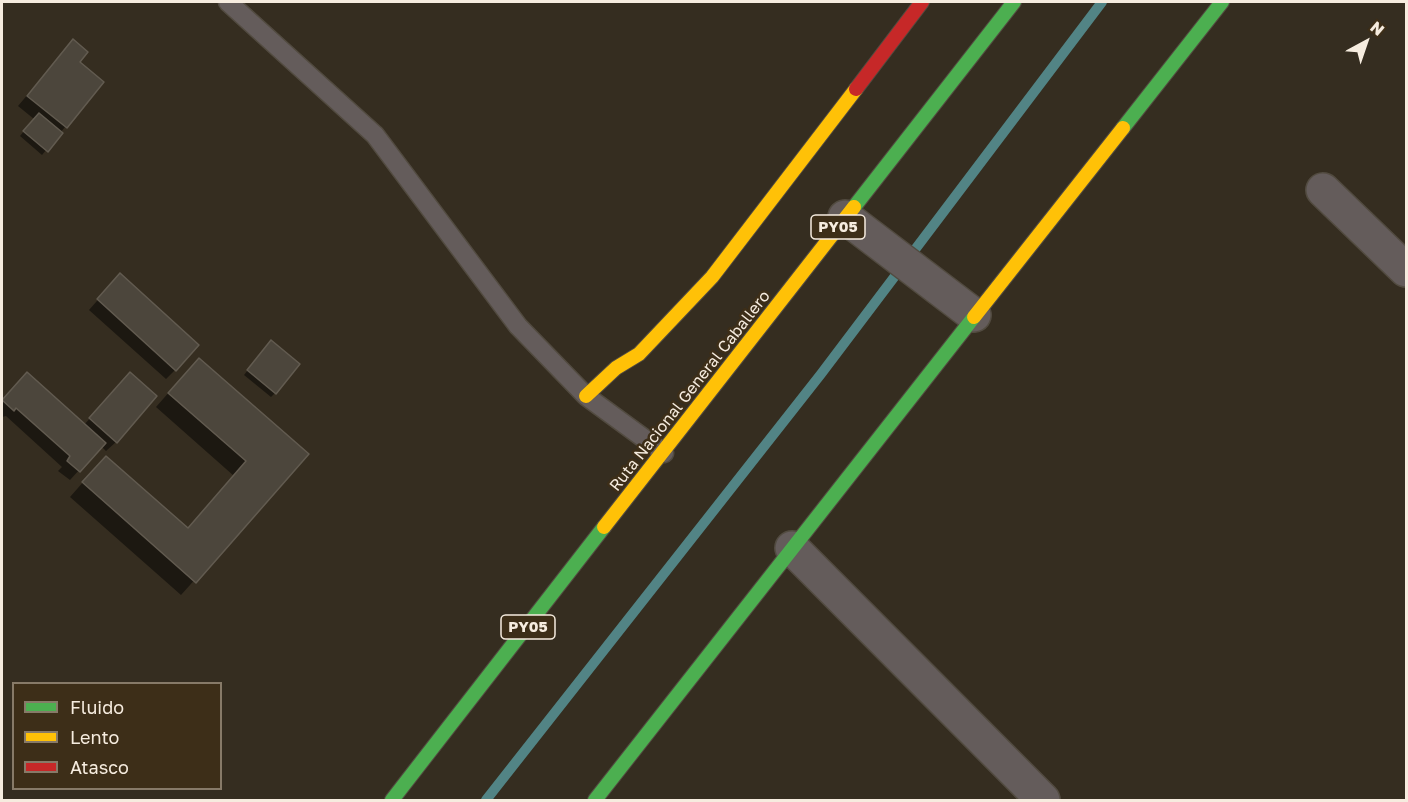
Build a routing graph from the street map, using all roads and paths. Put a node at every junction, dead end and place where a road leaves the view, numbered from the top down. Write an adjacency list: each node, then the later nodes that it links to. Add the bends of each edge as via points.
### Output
1 (228, 2): 9 (lane, via 375,135 518,326)
2 (922, 2): 9 (main road, via 712,277 639,354 616,368)
3 (1014, 2): 6 (main road, Ruta Nacional General Caballero / PY05)
4 (1222, 2): 8 (main road)
5 (1323, 190): 7 (street)
6 (845, 217): 8 (street); 10 (main road, Ruta Nacional General Caballero / PY05)
7 (1407, 270)
8 (974, 315): 11 (main road)
9 (586, 396): 10 (lane)
10 (664, 453): 12 (main road, Ruta Nacional General Caballero / PY05)
11 (792, 548): 13 (main road); 14 (street)
12 (392, 801)
13 (595, 801)
14 (1043, 801)

